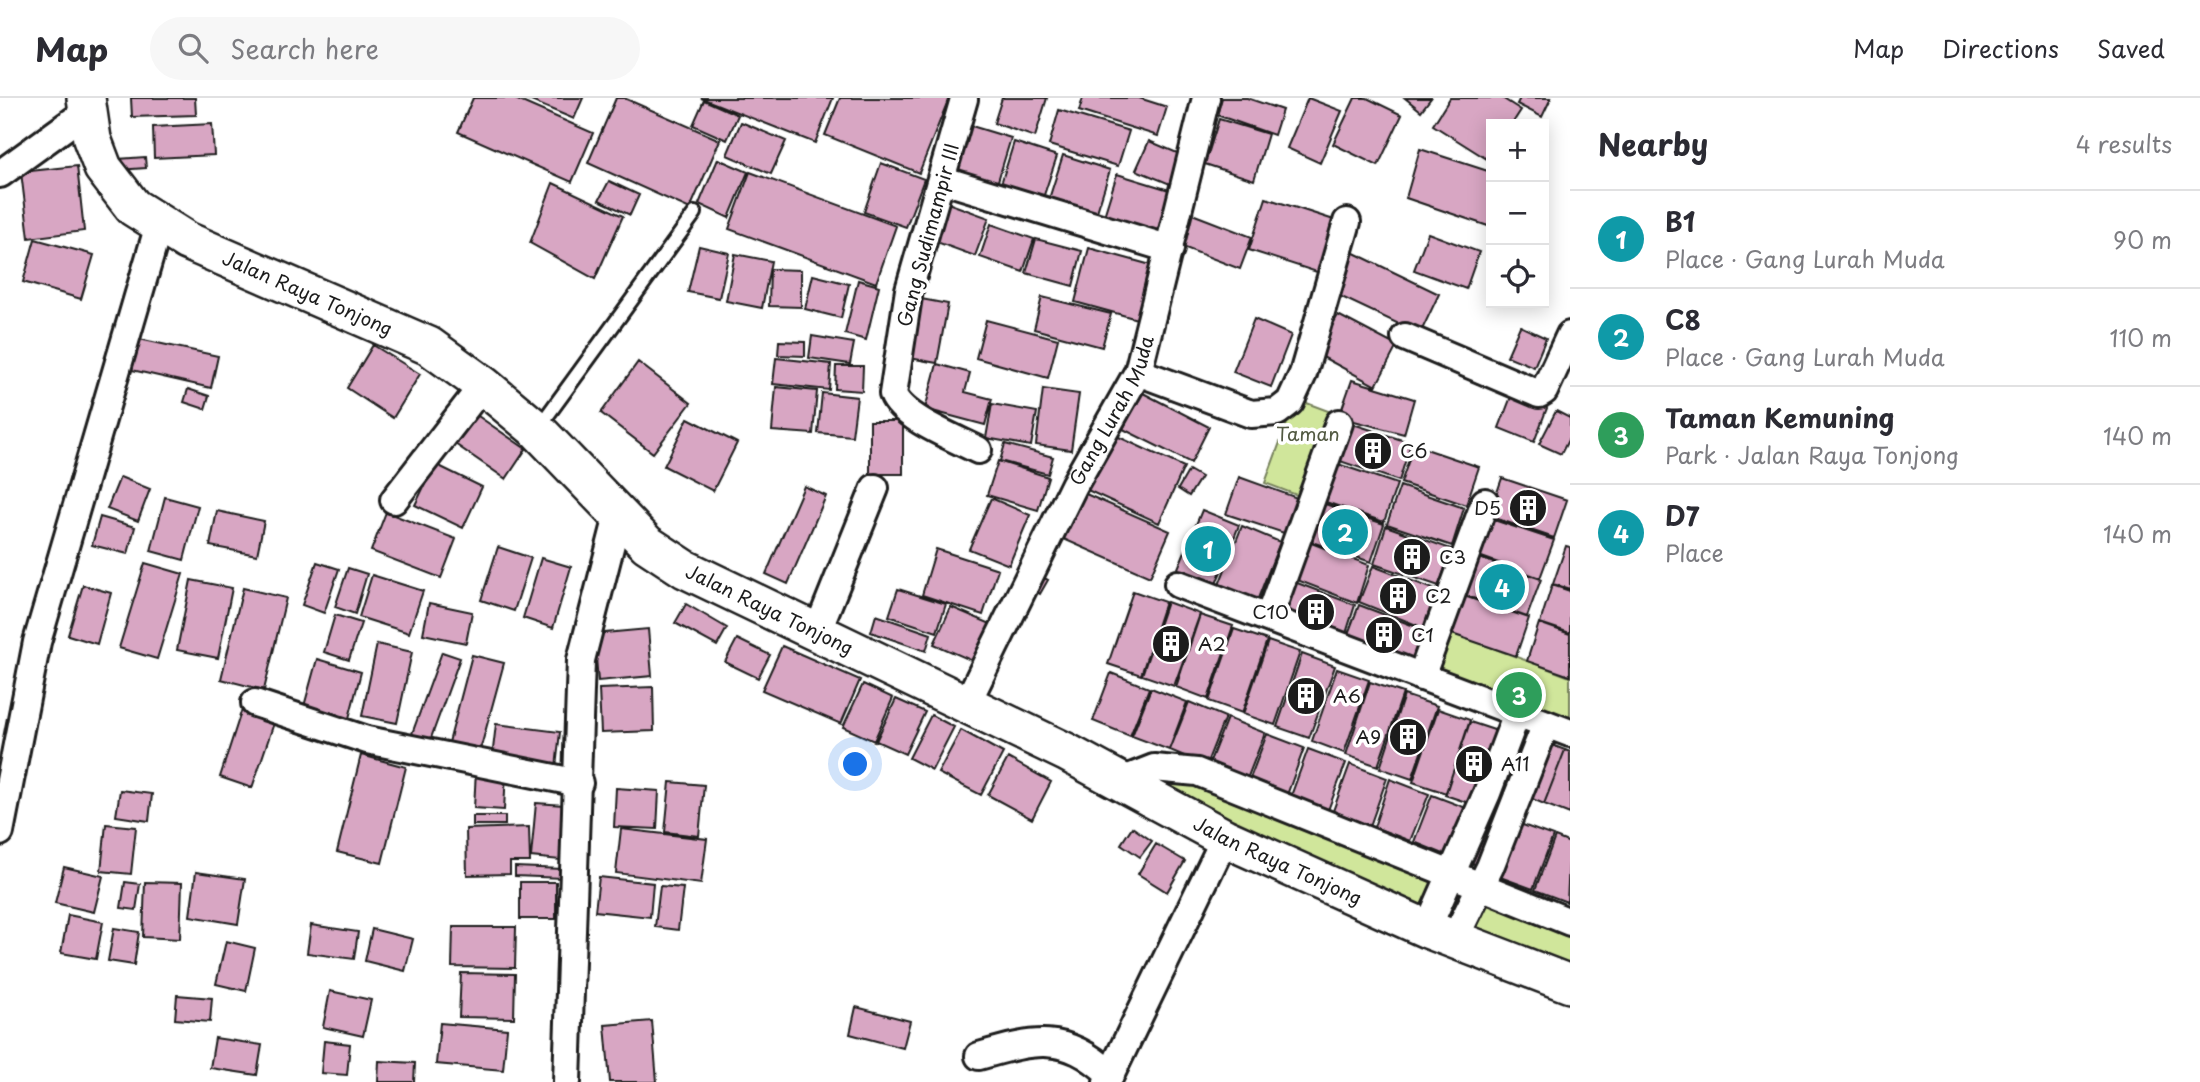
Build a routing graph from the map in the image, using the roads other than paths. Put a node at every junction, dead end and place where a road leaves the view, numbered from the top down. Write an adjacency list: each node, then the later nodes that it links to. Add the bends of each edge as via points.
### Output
1 (1206, 98): 9 (street, Gang Lurah Muda)
2 (964, 99): 5 (street, Gang Sudimampir III)
3 (86, 104): 4 (street); 8 (main road, Jalan Raya Tonjong, via 92,139 116,188)
4 (0, 174)
5 (943, 180): 9 (street); 16 (street, Gang Sudimampir III, via 909,290 893,394 897,404 925,423)
6 (695, 213): 15 (lane)
7 (1347, 222): 12 (street, via 1303,374 1290,402 1277,412 1251,414)
8 (159, 225): 13 (main road, Jalan Raya Tonjong, via 429,346); 31 (street, via 37,642)
9 (1170, 249): 12 (street, Gang Lurah Muda)
10 (1570, 335): 11 (street, via 1539,394)
11 (1405, 337)
12 (1138, 373): 26 (street, Gang Lurah Muda, via 1074,485)
13 (483, 385): 15 (main road, Jalan Raya Tonjong); 18 (street)
14 (1339, 423): 22 (street)
15 (537, 430): 20 (main road, Jalan Raya Tonjong)
16 (978, 450)
17 (876, 488): 23 (street)
18 (394, 500)
19 (1485, 502): 24 (street)
20 (618, 516): 23 (main road, Jalan Raya Tonjong, via 647,544 685,569); 30 (street, via 581,660)
21 (1178, 584): 22 (street)
22 (1269, 617): 24 (street)
23 (817, 632): 26 (main road, Jalan Raya Tonjong)
24 (1421, 677): 27 (street)
25 (255, 703): 30 (street, via 368,740)
26 (966, 705): 29 (main road, Jalan Raya Tonjong)
27 (1517, 713): 28 (street); 33 (street)
28 (1558, 729): 34 (street)
29 (1121, 781): 32 (main road, Jalan Raya Tonjong); 33 (street, via 1154,768 1197,772)
30 (579, 783): 40 (street)
31 (0, 832)
32 (1225, 838): 36 (main road, Jalan Raya Tonjong); 39 (street)
33 (1451, 874): 34 (street); 36 (street)
34 (1479, 885): 35 (street); 36 (street)
35 (1570, 922)
36 (1441, 935): 37 (main road, Jalan Raya Tonjong)
37 (1570, 984)
38 (979, 1056): 39 (street, via 1023,1043 1056,1042 1093,1059)
39 (1108, 1078)
40 (567, 1082)

